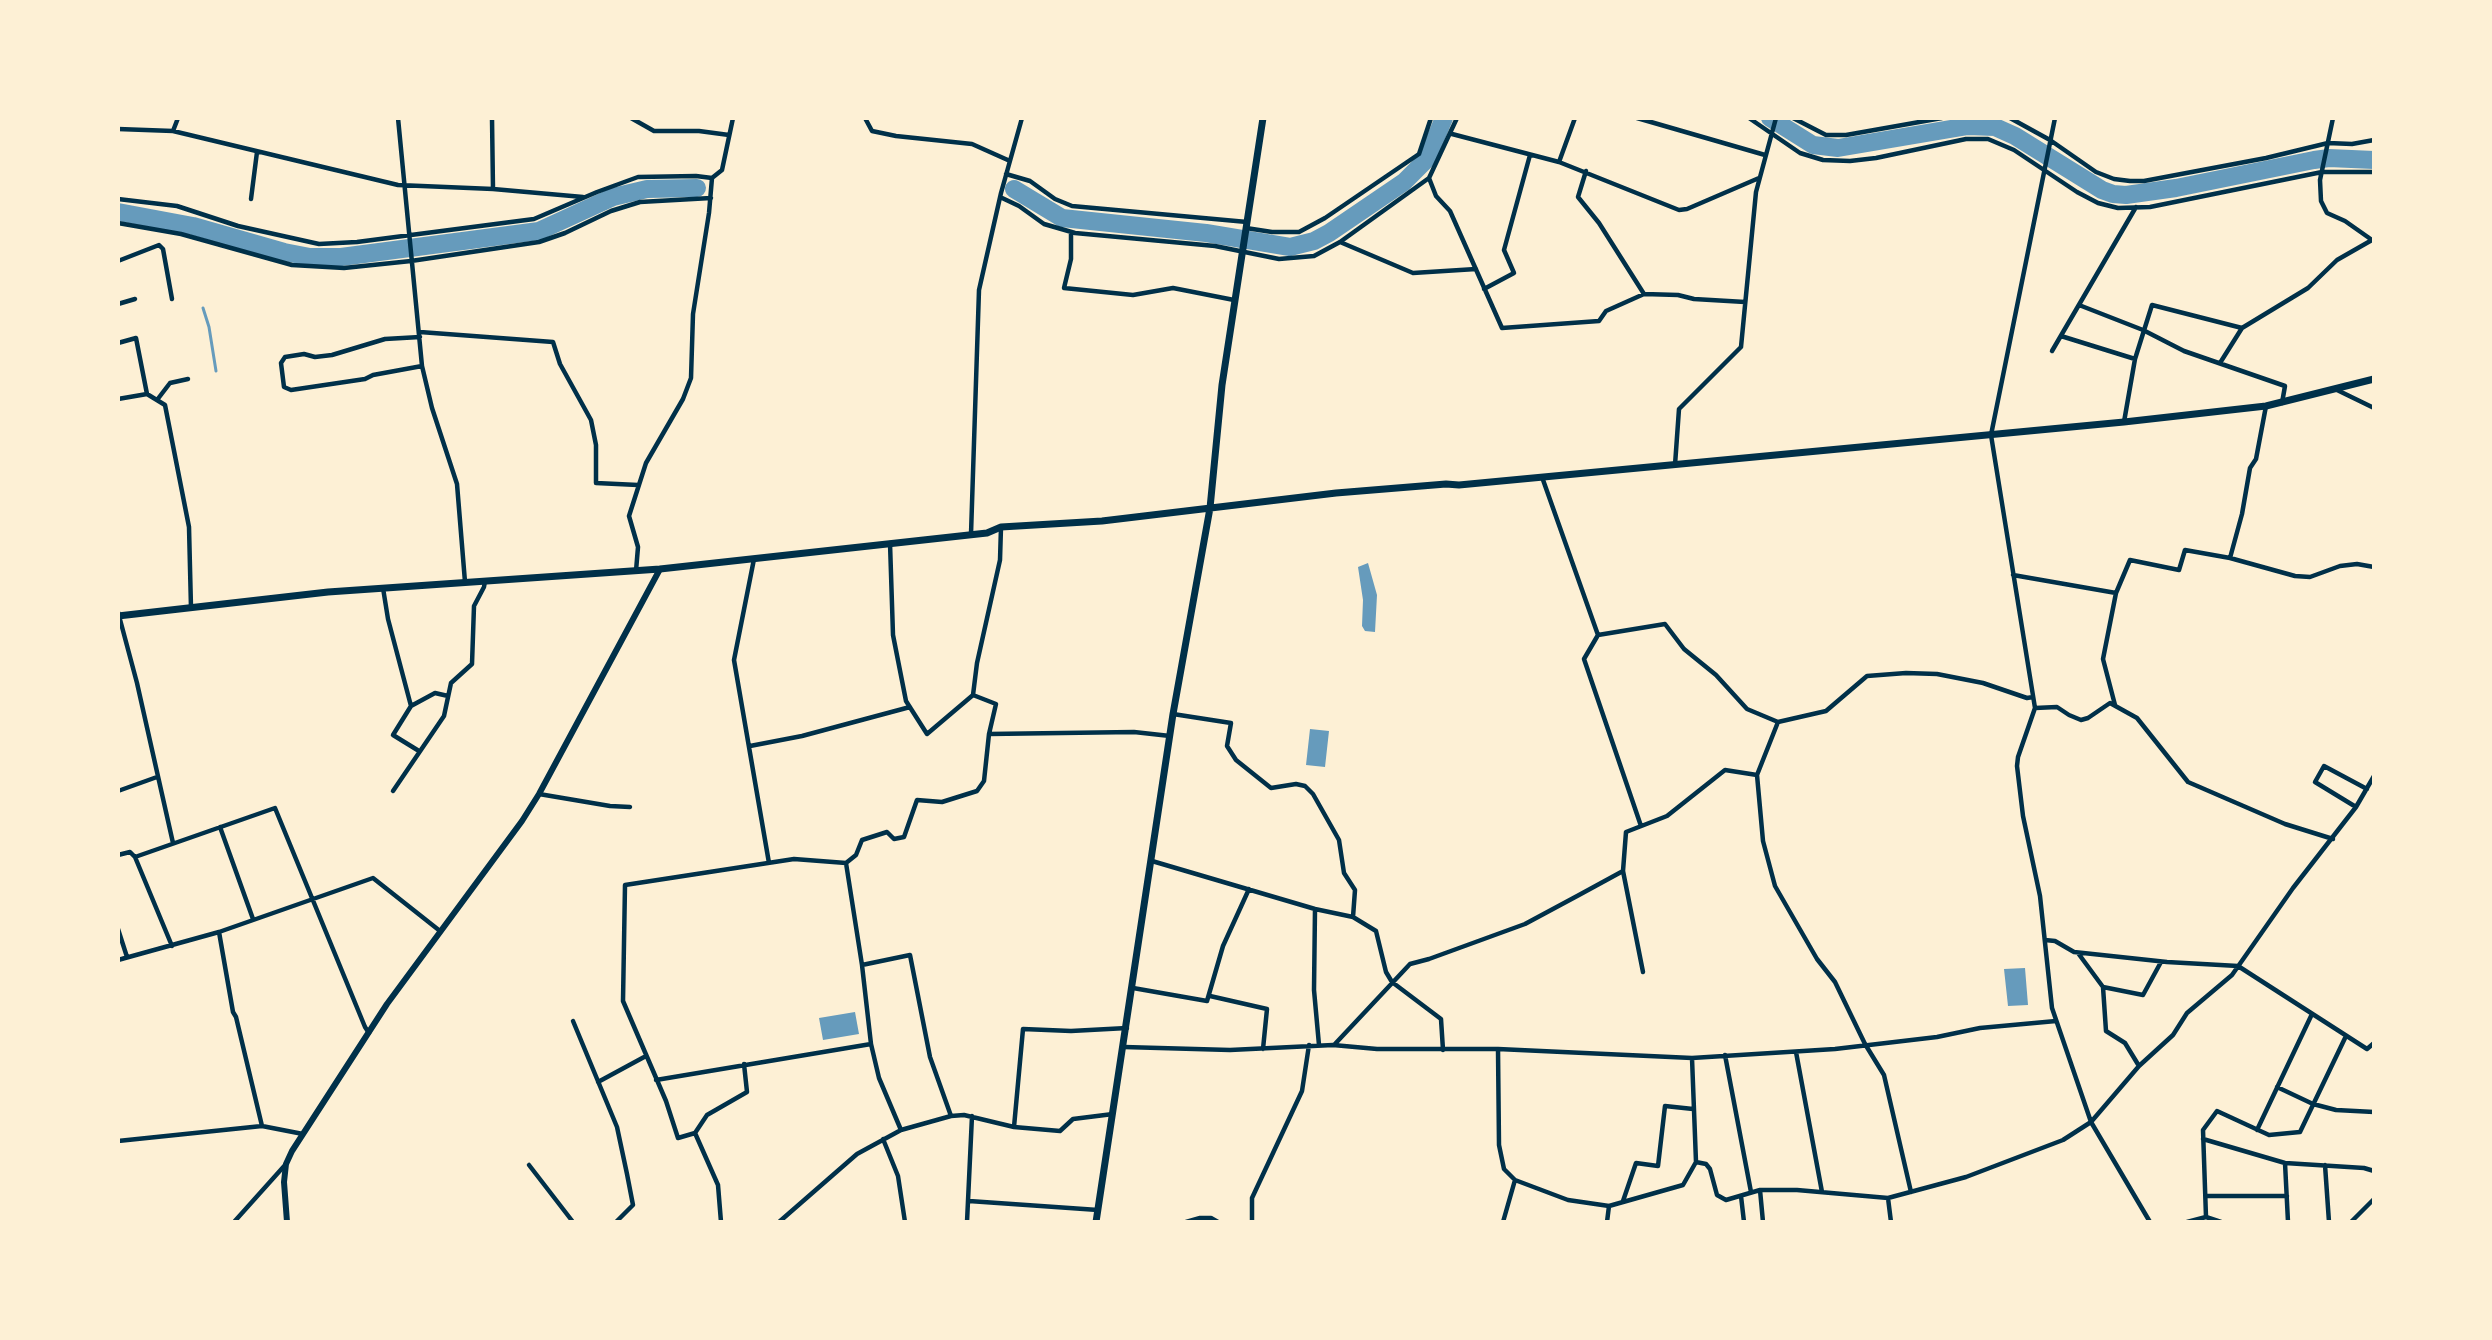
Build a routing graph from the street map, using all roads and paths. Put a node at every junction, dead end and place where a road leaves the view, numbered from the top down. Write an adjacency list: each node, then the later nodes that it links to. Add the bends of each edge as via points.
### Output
1 (178, 118): 21 (street)
2 (398, 118): 41 (street)
3 (492, 118): 42 (street)
4 (631, 118): 24 (street, via 654,131)
5 (733, 118): 24 (street)
6 (865, 118): 31 (street, via 872,131 972,144)
7 (1022, 118): 31 (street)
8 (1263, 118): 50 (main road)
9 (1431, 118): 50 (street, via 1419,153 1325,218 1299,232 1272,232)
10 (1457, 118): 23 (street)
11 (1575, 118): 32 (street)
12 (1637, 118): 29 (street)
13 (1749, 118): 22 (street)
14 (1776, 118): 22 (street)
15 (1793, 118): 16 (street, via 1826,135)
16 (1942, 118)
17 (2010, 118): 26 (street)
18 (2055, 118): 26 (street)
19 (2333, 118): 27 (street)
20 (118, 129): 21 (street)
21 (173, 131): 28 (street)
22 (1772, 133): 29 (street); 33 (street, via 1813,158 1850,161 1966,139 1988,139)
23 (1452, 134): 30 (street); 39 (street)
24 (729, 135): 38 (street, via 722,170)
25 (2373, 140): 27 (street)
26 (2049, 143): 27 (street, via 2096,172 2130,181); 33 (street)
27 (2328, 143): 34 (street)
28 (257, 152): 41 (street); 47 (street)
29 (1765, 154): 40 (street)
30 (1530, 155): 32 (street); 59 (street, via 1504,250 1514,273)
31 (1010, 161): 37 (street)
32 (1559, 162): 35 (street)
33 (2044, 168): 48 (street, via 2098,203); 86 (street)
34 (2322, 170): 36 (street); 48 (street, via 2244,189); 53 (street, via 2321,201 2326,213 2345,220)
35 (1586, 171): 40 (street, via 1679,210); 60 (street, via 1578,197)
36 (2373, 172)
37 (1006, 174): 44 (street); 50 (street, via 1030,181 1072,206)
38 (712, 178): 43 (street, via 638,177); 45 (street)
39 (1429, 178): 54 (street); 58 (street, via 1436,196 1450,211)
40 (1759, 178): 64 (street)
41 (403, 185): 42 (street); 52 (street)
42 (494, 189): 43 (street)
43 (585, 197): 52 (street, via 534,219)
44 (1000, 197): 51 (street, via 1044,224); 92 (street, via 979,290)
45 (711, 198): 56 (street, via 640,202 539,242); 89 (street, via 693,314 691,378)
46 (118, 199): 52 (street, via 177,206 319,244)
47 (251, 199)
48 (2136, 207): 66 (street)
49 (118, 223): 56 (street, via 181,234 270,260 310,267 353,267)
50 (1247, 225): 55 (main road)
51 (1071, 232): 55 (street, via 1215,246); 63 (street, via 1071,259 1064,288 1133,296 1173,288)
52 (409, 238): 56 (street)
53 (2373, 240): 67 (street, via 2337,260 2308,288)
54 (1340, 242): 55 (street, via 1314,256 1279,259); 58 (street, via 1413,273)
55 (1242, 253): 63 (main road)
56 (411, 259): 69 (street)
57 (118, 261): 62 (street, via 159,245)
58 (1476, 269): 59 (street)
59 (1485, 290): 60 (street, via 1502,328 1599,321 1606,311)
60 (1644, 294): 64 (street)
61 (135, 299): 65 (street)
62 (172, 299)
63 (1234, 300): 90 (main road)
64 (1745, 302): 87 (street, via 1741,347 1678,410)
65 (118, 304)
66 (2079, 305): 68 (street); 70 (street)
67 (2241, 328): 68 (street, via 2152,305); 74 (street)
68 (2143, 330): 73 (street); 74 (street, via 2184,351)
69 (420, 334): 75 (street); 75 (street, via 385,339 332,355 285,357 281,363 284,387 291,390); 89 (street, via 553,342 560,364 591,420 596,445 596,483)
70 (2061, 336): 72 (street); 73 (street)
71 (118, 343): 79 (street, via 136,338)
72 (2052, 351)
73 (2135, 359): 85 (street)
74 (2220, 363): 82 (street, via 2285,386)
75 (422, 366): 101 (street, via 458,484)
76 (188, 379): 81 (street, via 170,383)
77 (2373, 379): 78 (main road)
78 (2337, 390): 82 (main road); 84 (street)
79 (147, 394): 80 (street); 81 (street)
80 (118, 399)
81 (157, 400): 104 (street, via 165,405 187,517)
82 (2282, 403): 83 (main road)
83 (2266, 406): 85 (main road); 94 (street)
84 (2373, 408)
85 (2124, 422): 86 (main road)
86 (1991, 435): 87 (main road); 99 (street)
87 (1675, 465): 88 (main road)
88 (1542, 476): 90 (main road); 106 (street)
89 (638, 485): 98 (street, via 629,516 638,547)
90 (1210, 508): 91 (main road, via 1102,521); 114 (main road)
91 (1001, 527): 92 (main road); 107 (street, via 1000,560)
92 (971, 534): 93 (main road)
93 (890, 543): 95 (main road); 112 (street, via 893,635)
94 (2230, 558): 96 (street, via 2310,577 2340,566); 103 (street, via 2184,550 2179,570 2130,560)
95 (754, 559): 97 (main road); 118 (street, via 734,660)
96 (2373, 567)
97 (660, 569): 98 (main road); 126 (street)
98 (636, 571): 100 (main road)
99 (2013, 575): 103 (street); 109 (street)
100 (484, 581): 101 (main road); 108 (street, via 474,606 472,664 451,683)
101 (465, 582): 102 (main road)
102 (383, 588): 104 (main road); 111 (street)
103 (2116, 592): 110 (street, via 2103,659)
104 (191, 608): 105 (main road)
105 (119, 614): 121 (street)
106 (1598, 635): 115 (street, via 1665,624 1684,649 1716,675 1747,709); 129 (street, via 1584,659)
107 (973, 694): 112 (street, via 927,734); 116 (street, via 996,704)
108 (448, 696): 111 (street, via 435,693); 119 (street, via 444,716)
109 (2033, 698): 113 (street); 115 (street, via 1937,674 1887,674 1867,676 1826,711)
110 (2115, 705): 113 (street, via 2110,703 2081,720 2057,707); 131 (street, via 2137,718 2188,783 2285,824)
111 (411, 706): 119 (street, via 393,735)
112 (910, 707): 118 (street)
113 (2035, 708): 147 (street, via 2017,766)
114 (1173, 714): 117 (main road); 142 (street, via 1231,723 1227,746 1236,760 1271,788 1296,784 1313,794 1339,840 1344,873 1355,890)
115 (1778, 722): 120 (street)
116 (988, 734): 117 (street, via 1134,732); 137 (street, via 984,781 977,791 942,802 917,800 904,837 894,839 886,832 861,840 856,855)
117 (1170, 736): 135 (main road)
118 (750, 746): 136 (street)
119 (419, 751): 125 (street)
120 (1757, 775): 129 (street, via 1725,770 1667,816); 168 (street, via 1763,841 1775,886 1817,959 1835,982)
121 (157, 777): 124 (street); 132 (street)
122 (2373, 779): 123 (street)
123 (2367, 789): 128 (street); 128 (street, via 2324,766 2315,782)
124 (118, 791)
125 (393, 791)
126 (539, 794): 127 (street); 145 (street)
127 (630, 807)
128 (2356, 807): 131 (street)
129 (1641, 826): 138 (street, via 1626,832)
130 (220, 827): 132 (street); 140 (street, via 275,808); 143 (street)
131 (2333, 839): 154 (street)
132 (173, 843): 134 (street)
133 (118, 855): 134 (street, via 130,852)
134 (135, 857): 148 (street)
135 (1152, 861): 139 (street); 158 (main road)
136 (769, 863): 137 (street, via 794,859); 178 (street, via 625,885 624,1001)
137 (846, 863): 153 (street)
138 (1623, 871): 155 (street); 156 (street, via 1525,924 1410,964)
139 (1248, 889): 141 (street); 159 (street, via 1223,946)
140 (312, 900): 143 (street); 145 (street, via 373,878); 164 (street)
141 (1315, 909): 142 (street); 170 (street, via 1314,990)
142 (1353, 917): 156 (street, via 1376,931)
143 (254, 919): 146 (street)
144 (118, 928): 150 (street)
145 (440, 931): 164 (street)
146 (219, 932): 148 (street); 192 (street, via 234,1014)
147 (2045, 940): 149 (street); 162 (street)
148 (172, 946): 150 (street)
149 (2078, 953): 152 (street); 157 (street)
150 (128, 957): 151 (street)
151 (118, 960)
152 (2161, 962): 154 (street); 157 (street, via 2143,995)
153 (862, 965): 167 (street); 189 (street, via 909,955 930,1057)
154 (2238, 966): 160 (street); 181 (street, via 2187,1013 2173,1035)
155 (1643, 972)
156 (1392, 982): 171 (street); 175 (street, via 1441,1019)
157 (2103, 987): 181 (street, via 2106,1031 2125,1043)
158 (1133, 988): 159 (street, via 1207,1001); 163 (main road)
159 (1210, 996): 173 (street, via 1267,1009)
160 (2312, 1014): 165 (street); 184 (street)
161 (573, 1021): 183 (street)
162 (2056, 1021): 168 (street); 191 (street)
163 (1127, 1028): 172 (main road); 193 (street, via 1023,1029)
164 (369, 1033): 197 (street)
165 (2346, 1036): 166 (street, via 2367,1049); 185 (street)
166 (2373, 1043)
167 (871, 1044): 180 (street); 194 (street, via 879,1078)
168 (1865, 1044): 176 (street); 211 (street, via 1884,1075)
169 (1309, 1045): 170 (street); 173 (street); 233 (street, via 1302,1091 1252,1198)
170 (1319, 1045): 171 (street)
171 (1334, 1045): 175 (street)
172 (1124, 1047): 173 (street); 188 (main road)
173 (1263, 1049)
174 (1498, 1049): 175 (street); 179 (street); 207 (street, via 1499,1145 1504,1169)
175 (1443, 1050)
176 (1796, 1052): 177 (street); 210 (street)
177 (1725, 1055): 179 (street); 209 (street)
178 (646, 1056): 182 (street); 183 (street)
179 (1692, 1058): 186 (street)
180 (744, 1064): 182 (street); 196 (street, via 747,1092 707,1115)
181 (2139, 1066): 191 (street)
182 (656, 1080): 196 (street, via 678,1138)
183 (598, 1082): 225 (street, via 616,1126 633,1205)
184 (2277, 1087): 185 (street); 195 (street)
185 (2313, 1104): 187 (street); 195 (street, via 2300,1131 2268,1136)
186 (1693, 1109): 201 (street); 217 (street, via 1665,1106 1658,1166 1636,1163)
187 (2373, 1112)
188 (1113, 1114): 193 (street, via 1073,1119 1060,1131); 220 (main road)
189 (951, 1116): 190 (street); 194 (street)
190 (972, 1116): 193 (street); 218 (street)
191 (2091, 1122): 211 (street, via 2063,1140 1966,1177); 239 (street)
192 (262, 1125): 197 (street); 200 (street)
193 (1014, 1126)
194 (901, 1130): 198 (street)
195 (2257, 1130): 199 (street, via 2217,1111 2203,1130)
196 (694, 1133): 226 (street, via 718,1185)
197 (303, 1134): 203 (street)
198 (883, 1139): 227 (street, via 857,1154); 228 (street, via 898,1176)
199 (2203, 1139): 202 (street); 213 (street)
200 (118, 1141)
201 (1696, 1162): 212 (street, via 1710,1169 1717,1195 1726,1200); 217 (street, via 1683,1185)
202 (2285, 1163): 205 (street); 214 (street)
203 (286, 1164): 222 (street); 223 (street)
204 (529, 1165): 224 (street)
205 (2325, 1165): 206 (street); 243 (street)
206 (2373, 1171)
207 (1515, 1180): 219 (street, via 1568,1200); 234 (street)
208 (1760, 1190): 209 (street); 210 (street); 237 (street)
209 (1751, 1192): 212 (street)
210 (1822, 1192): 215 (street)
211 (1911, 1192): 215 (street)
212 (1741, 1196): 236 (street)
213 (2206, 1196): 214 (street); 221 (street)
214 (2287, 1196): 242 (street)
215 (1888, 1198): 238 (street)
216 (2373, 1198): 244 (street)
217 (1623, 1201): 219 (street)
218 (969, 1202): 220 (street); 229 (street)
219 (1610, 1206): 235 (street)
220 (1098, 1210): 230 (main road)
221 (2206, 1217): 240 (street); 241 (street)
222 (234, 1221)
223 (287, 1221)
224 (573, 1221)
225 (616, 1221)
226 (721, 1221)
227 (779, 1221)
228 (905, 1221)
229 (967, 1221)
230 (1096, 1221)
231 (1186, 1221): 232 (street)
232 (1218, 1221)
233 (1252, 1221)
234 (1503, 1221)
235 (1607, 1221)
236 (1744, 1221)
237 (1763, 1221)
238 (1891, 1221)
239 (2150, 1221)
240 (2187, 1221)
241 (2221, 1221)
242 (2288, 1221)
243 (2329, 1221)
244 (2351, 1221)

